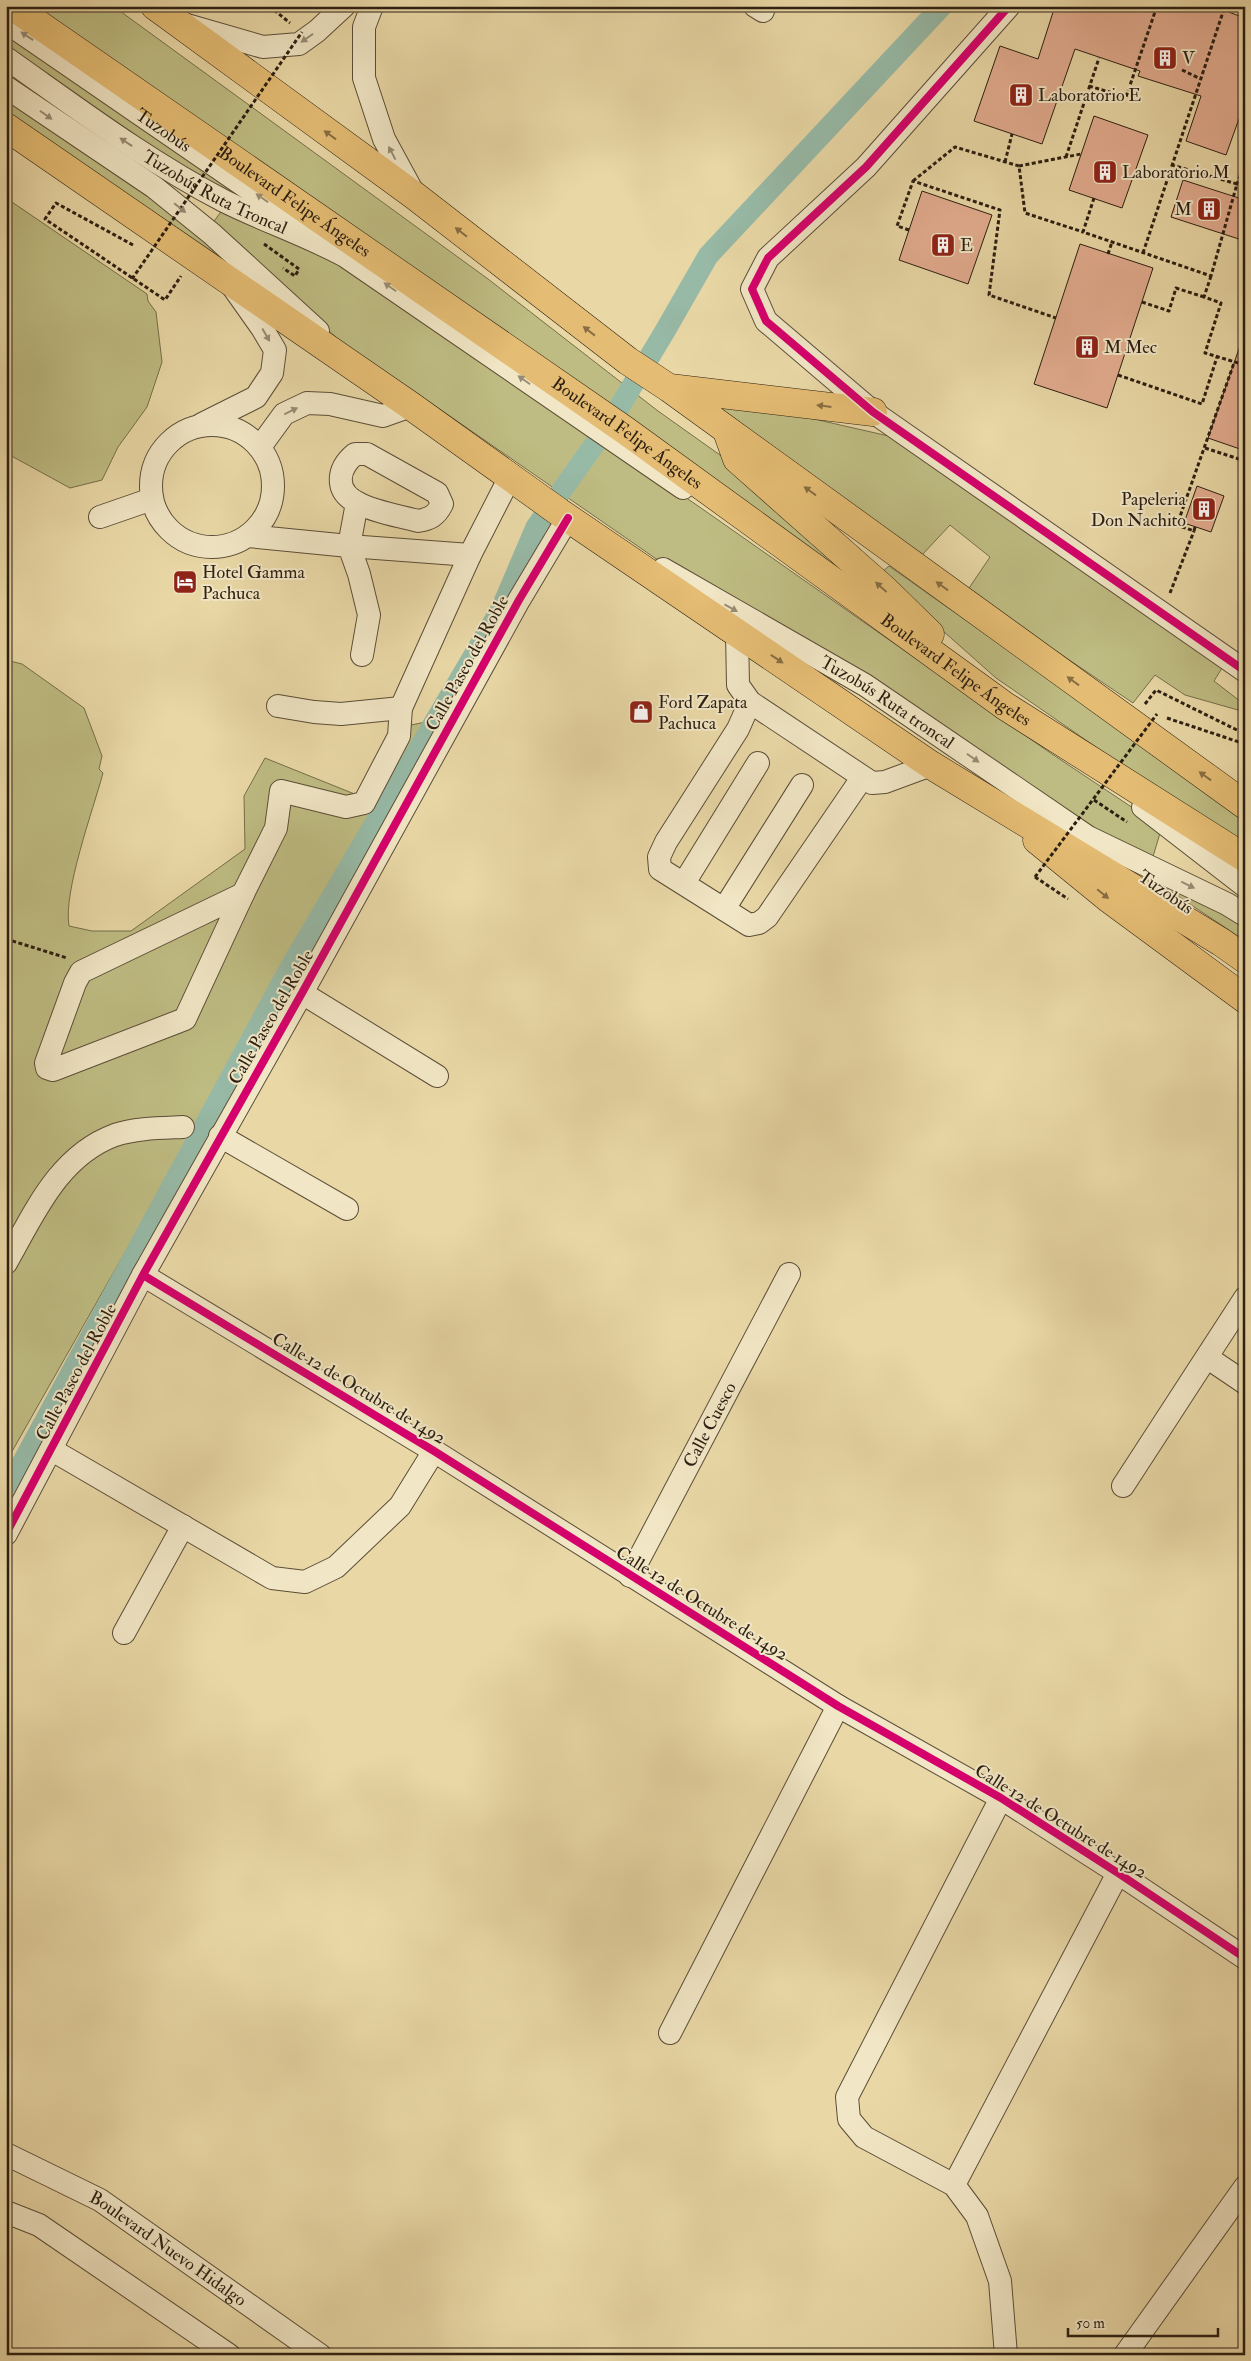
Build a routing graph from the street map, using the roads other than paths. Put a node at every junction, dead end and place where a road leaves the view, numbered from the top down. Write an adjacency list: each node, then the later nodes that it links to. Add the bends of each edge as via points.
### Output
1 (12, 6): 18 (main road, Boulevard Felipe Ángeles)
2 (344, 6): 5 (street, one-way to 5, via 299,44 263,47)
3 (372, 6): 11 (street, one-way to 3, via 384,139 364,78 364,27)
4 (1009, 6): 17 (street, via 866,167 768,258 752,289 766,321)
5 (164, 14): 11 (main road, one-way to 5)
6 (6, 22): 12 (street, Tuzobús, one-way to 6)
7 (6, 58): 12 (street, Tuzobús Ruta Troncal, one-way to 7, via 225,201 168,169)
8 (6, 87): 14 (street, Tuzobús Ruta Troncal, one-way to 14, via 154,187 226,246)
9 (6, 117): 14 (street)
10 (6, 127): 13 (main road)
11 (415, 196): 15 (main road, one-way to 11)
12 (345, 256): 18 (street, Tuzobús Ruta Troncal, one-way to 12)
13 (228, 281): 16 (main road); 19 (street, one-way to 19, via 275,350 272,373 256,397)
14 (321, 334): 23 (street, Tuzobús Ruta Troncal)
15 (666, 387): 17 (main road, one-way to 15); 20 (main road)
16 (411, 406): 22 (street, one-way to 16, via 284,414 307,403 330,404 383,416); 23 (main road)
17 (873, 412): 32 (street)
18 (586, 413): 21 (main road, Boulevard Felipe Ángeles)
19 (199, 426): 22 (street, via 226,426 245,434); 24 (street, via 186,430 169,442 157,459)
20 (726, 431): 35 (main road, one-way to 20, via 884,590 737,459); 41 (main road, one-way to 20)
21 (625, 439): 35 (main road, Boulevard Felipe Ángeles); 46 (street, via 1153,814)
22 (260, 447): 27 (street, via 270,465 274,484 271,504 262,522)
23 (547, 498): 29 (street); 30 (main road); 43 (street, Tuzobús Ruta troncal, one-way to 43, via 661,568 865,685); 52 (street, Calle Paseo del Roble, via 519,600)
24 (152, 499): 26 (street); 27 (street, via 160,518 174,534 192,544 221,546)
25 (357, 503): 28 (street)
26 (100, 517)
27 (248, 536): 28 (street)
28 (349, 546): 29 (street); 31 (street, via 369,615)
29 (470, 555): 36 (street)
30 (736, 632): 33 (street, via 738,685); 38 (main road, one-way to 38)
31 (362, 655)
32 (1245, 671)
33 (750, 702): 39 (street); 45 (street, via 738,729 658,857 660,868)
34 (278, 706): 36 (street, via 341,714)
35 (1005, 706): 44 (main road, Boulevard Felipe Ángeles)
36 (400, 708): 47 (street, via 399,736 364,803 346,807 281,791 276,828)
37 (758, 763): 45 (street)
38 (931, 765): 39 (street, via 885,782 872,783); 42 (main road)
39 (862, 778): 48 (street, via 767,918 759,924 749,925)
40 (802, 785): 48 (street)
41 (1245, 805)
42 (998, 807): 51 (main road); 53 (main road, one-way to 53, via 1108,898)
43 (1088, 838): 49 (street, Tuzobús Ruta troncal, one-way to 49); 50 (street, Tuzobús)
44 (1245, 858)
45 (684, 884): 48 (street)
46 (1245, 886)
47 (243, 894): 47 (street, via 185,1019 50,1070 47,1068 46,1063 75,983 82,972)
48 (724, 909)
49 (1245, 915)
50 (1245, 946)
51 (1245, 959)
52 (302, 993): 54 (street); 56 (street, Calle Paseo del Roble)
53 (1245, 1000)
54 (437, 1076)
55 (183, 1127): 58 (street, via 116,1135 82,1152 52,1182)
56 (220, 1136): 57 (street); 60 (street, Calle Paseo del Roble)
57 (347, 1209)
58 (6, 1263)
59 (789, 1274): 69 (street, Calle Cuesco)
60 (143, 1275): 64 (street, Calle Paseo del Roble); 65 (street, Calle 12 de Octubre de 1492)
61 (1245, 1298): 62 (street)
62 (1208, 1358): 63 (street); 66 (street)
63 (1245, 1384)
64 (52, 1450): 67 (street); 68 (street, Calle Paseo del Roble)
65 (434, 1451): 67 (street, via 400,1506 336,1567 305,1582 272,1578); 69 (street, Calle 12 de Octubre de 1492)
66 (1123, 1486)
67 (183, 1526): 70 (street)
68 (6, 1534)
69 (630, 1576): 71 (street, Calle 12 de Octubre de 1492)
70 (124, 1633)
71 (838, 1706): 72 (street, Calle 12 de Octubre de 1492); 75 (street)
72 (1001, 1798): 73 (street, Calle 12 de Octubre de 1492); 77 (street, via 846,2097 850,2119 864,2137)
73 (1118, 1873): 74 (street, Calle 12 de Octubre de 1492); 77 (street)
74 (1245, 1958)
75 (670, 2033)
76 (6, 2154): 81 (street, Boulevard Nuevo Hidalgo, via 100,2200)
77 (954, 2185): 82 (street, via 977,2216 1000,2281)
78 (1245, 2187): 83 (street)
79 (6, 2212): 80 (street, via 39,2225)
80 (229, 2355)
81 (320, 2355)
82 (1006, 2355)
83 (1125, 2355)

